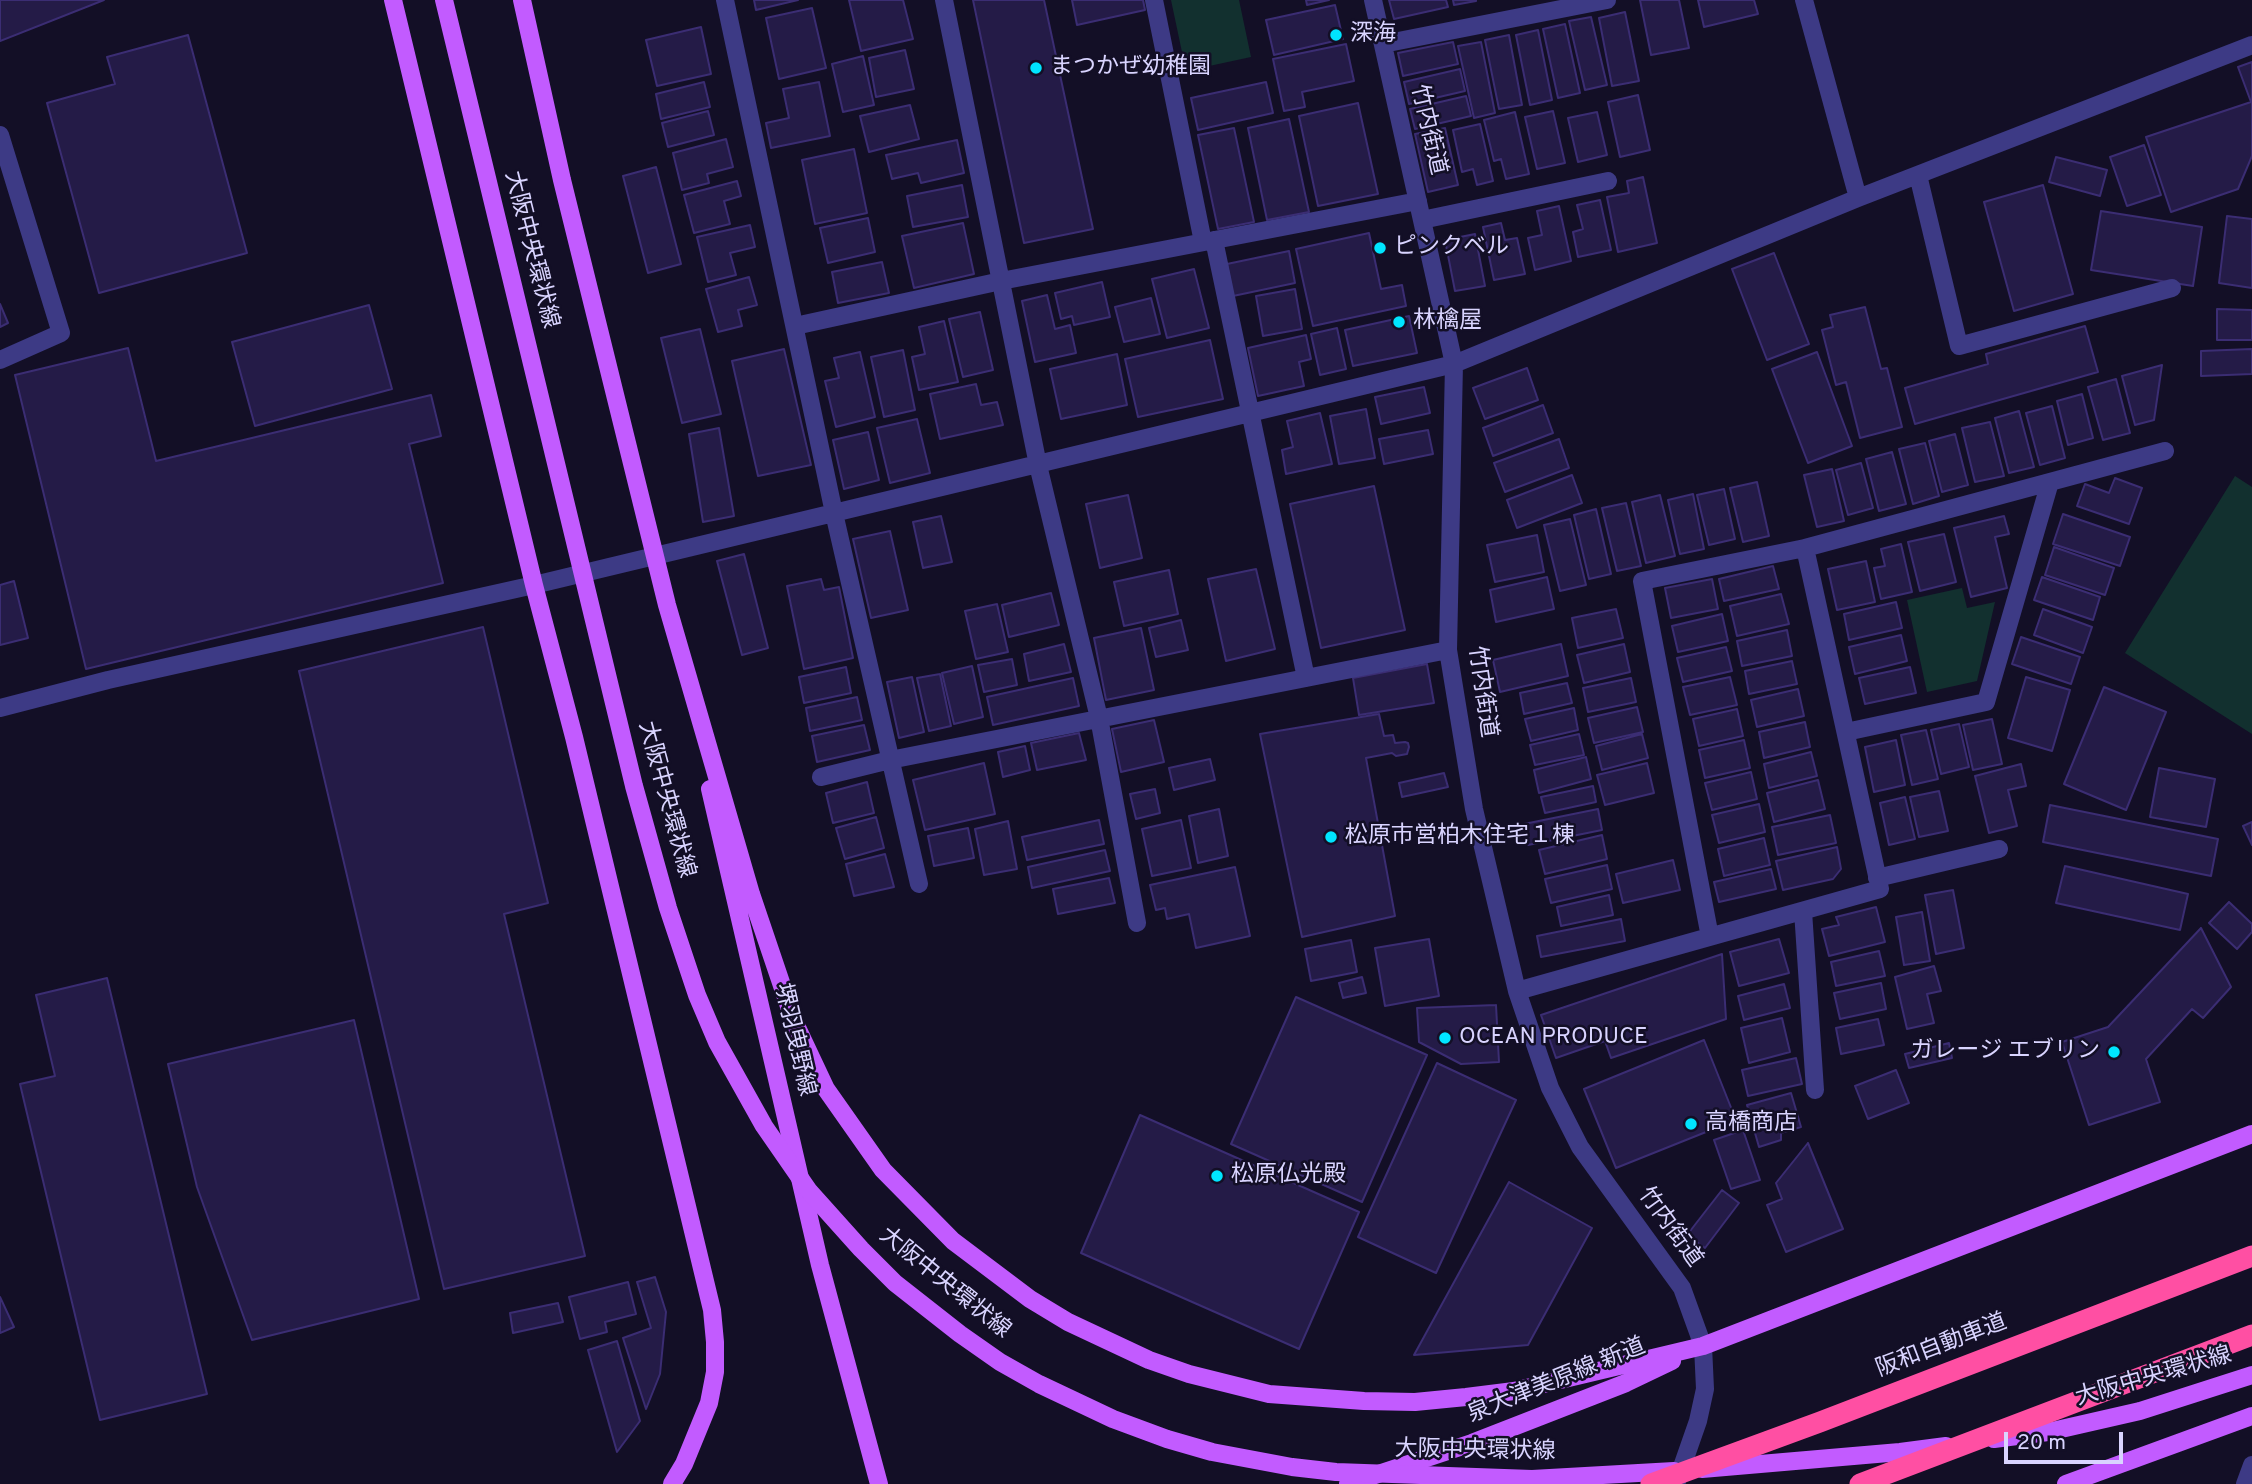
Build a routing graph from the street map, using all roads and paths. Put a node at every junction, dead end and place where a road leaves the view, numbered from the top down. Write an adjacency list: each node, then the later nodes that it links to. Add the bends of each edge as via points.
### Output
1 (393, 0): 31 (main road)
2 (444, 0): 52 (main road, 大阪中央環状線, bridge, via 634,786 697,995 739,1083 809,1191 895,1283 960,1334 1000,1362 1079,1404 1212,1452 1336,1472 1469,1478 1596,1477 1900,1452 2048,1432 2140,1411)
3 (522, 0): 30 (main road, 大阪中央環状線)
4 (725, 0): 21 (street)
5 (944, 0): 19 (street)
6 (1154, 0): 18 (street)
7 (1373, 0): 10 (street, 竹内街道)
8 (1607, 0): 10 (street)
9 (1804, 0): 15 (street)
10 (1382, 44): 16 (street, 竹内街道)
11 (2252, 45): 13 (street)
12 (0, 135): 22 (street, via 61,333)
13 (1918, 175): 15 (street); 20 (street, via 1959,346)
14 (1608, 181): 17 (street)
15 (1858, 198): 23 (street)
16 (1418, 201): 17 (street, 竹内街道); 18 (street)
17 (1422, 220): 23 (street, 竹内街道)
18 (1209, 241): 19 (street); 24 (street)
19 (1001, 281): 21 (street); 26 (street)
20 (2172, 288)
21 (795, 327): 28 (street)
22 (0, 360)
23 (1454, 364): 24 (street); 33 (street, 竹内街道)
24 (1249, 413): 26 (street); 34 (street)
25 (2165, 451): 27 (street)
26 (1038, 465): 28 (street); 36 (street)
27 (2050, 482): 29 (street); 37 (street, via 1986,702)
28 (834, 513): 30 (street); 38 (street)
29 (1805, 548): 37 (street); 45 (street, via 1642,581)
30 (656, 556): 31 (street); 32 (main road, 大阪中央環状線)
31 (534, 585): 35 (street); 55 (main road, via 712,1310 715,1372 709,1403)
32 (667, 605): 51 (main road, 大阪中央環状線, via 770,954 821,1078 883,1170 919,1209 1030,1299 1068,1322 1189,1374 1269,1394 1315,1398 1415,1402 1514,1391); 56 (main road, 堺羽曳野線, via 820,1265)
33 (1448, 650): 34 (street); 46 (street, 竹内街道, via 1474,809)
34 (1306, 678): 36 (street)
35 (0, 708)
36 (1099, 718): 38 (street); 44 (street)
37 (1846, 732): 41 (street)
38 (890, 760): 39 (street); 42 (street)
39 (821, 777)
40 (1999, 849): 41 (street)
41 (1877, 878): 43 (street, via 1880,889)
42 (919, 884)
43 (1803, 911): 45 (street); 47 (street)
44 (1137, 922)
45 (1710, 937): 46 (street)
46 (1517, 992): 51 (street, 竹内街道, via 1550,1088 1580,1147 1682,1288)
47 (1815, 1090)
48 (2252, 1134): 51 (main road, 大阪中央環状線)
49 (2252, 1256): 58 (highway, 阪和自動車道, bridge)
50 (2252, 1335): 60 (highway, bridge)
51 (1703, 1346): 57 (main road, 泉大津美原線 新道, via 1601,1394); 59 (street, 竹内街道, via 1705,1389)
52 (2252, 1375)
53 (2252, 1416): 61 (main road)
54 (2252, 1465): 62 (street)
55 (672, 1484)
56 (879, 1484)
57 (1348, 1484)
58 (1651, 1484)
59 (1676, 1484)
60 (1860, 1484)
61 (2067, 1484)
62 (2245, 1484)

